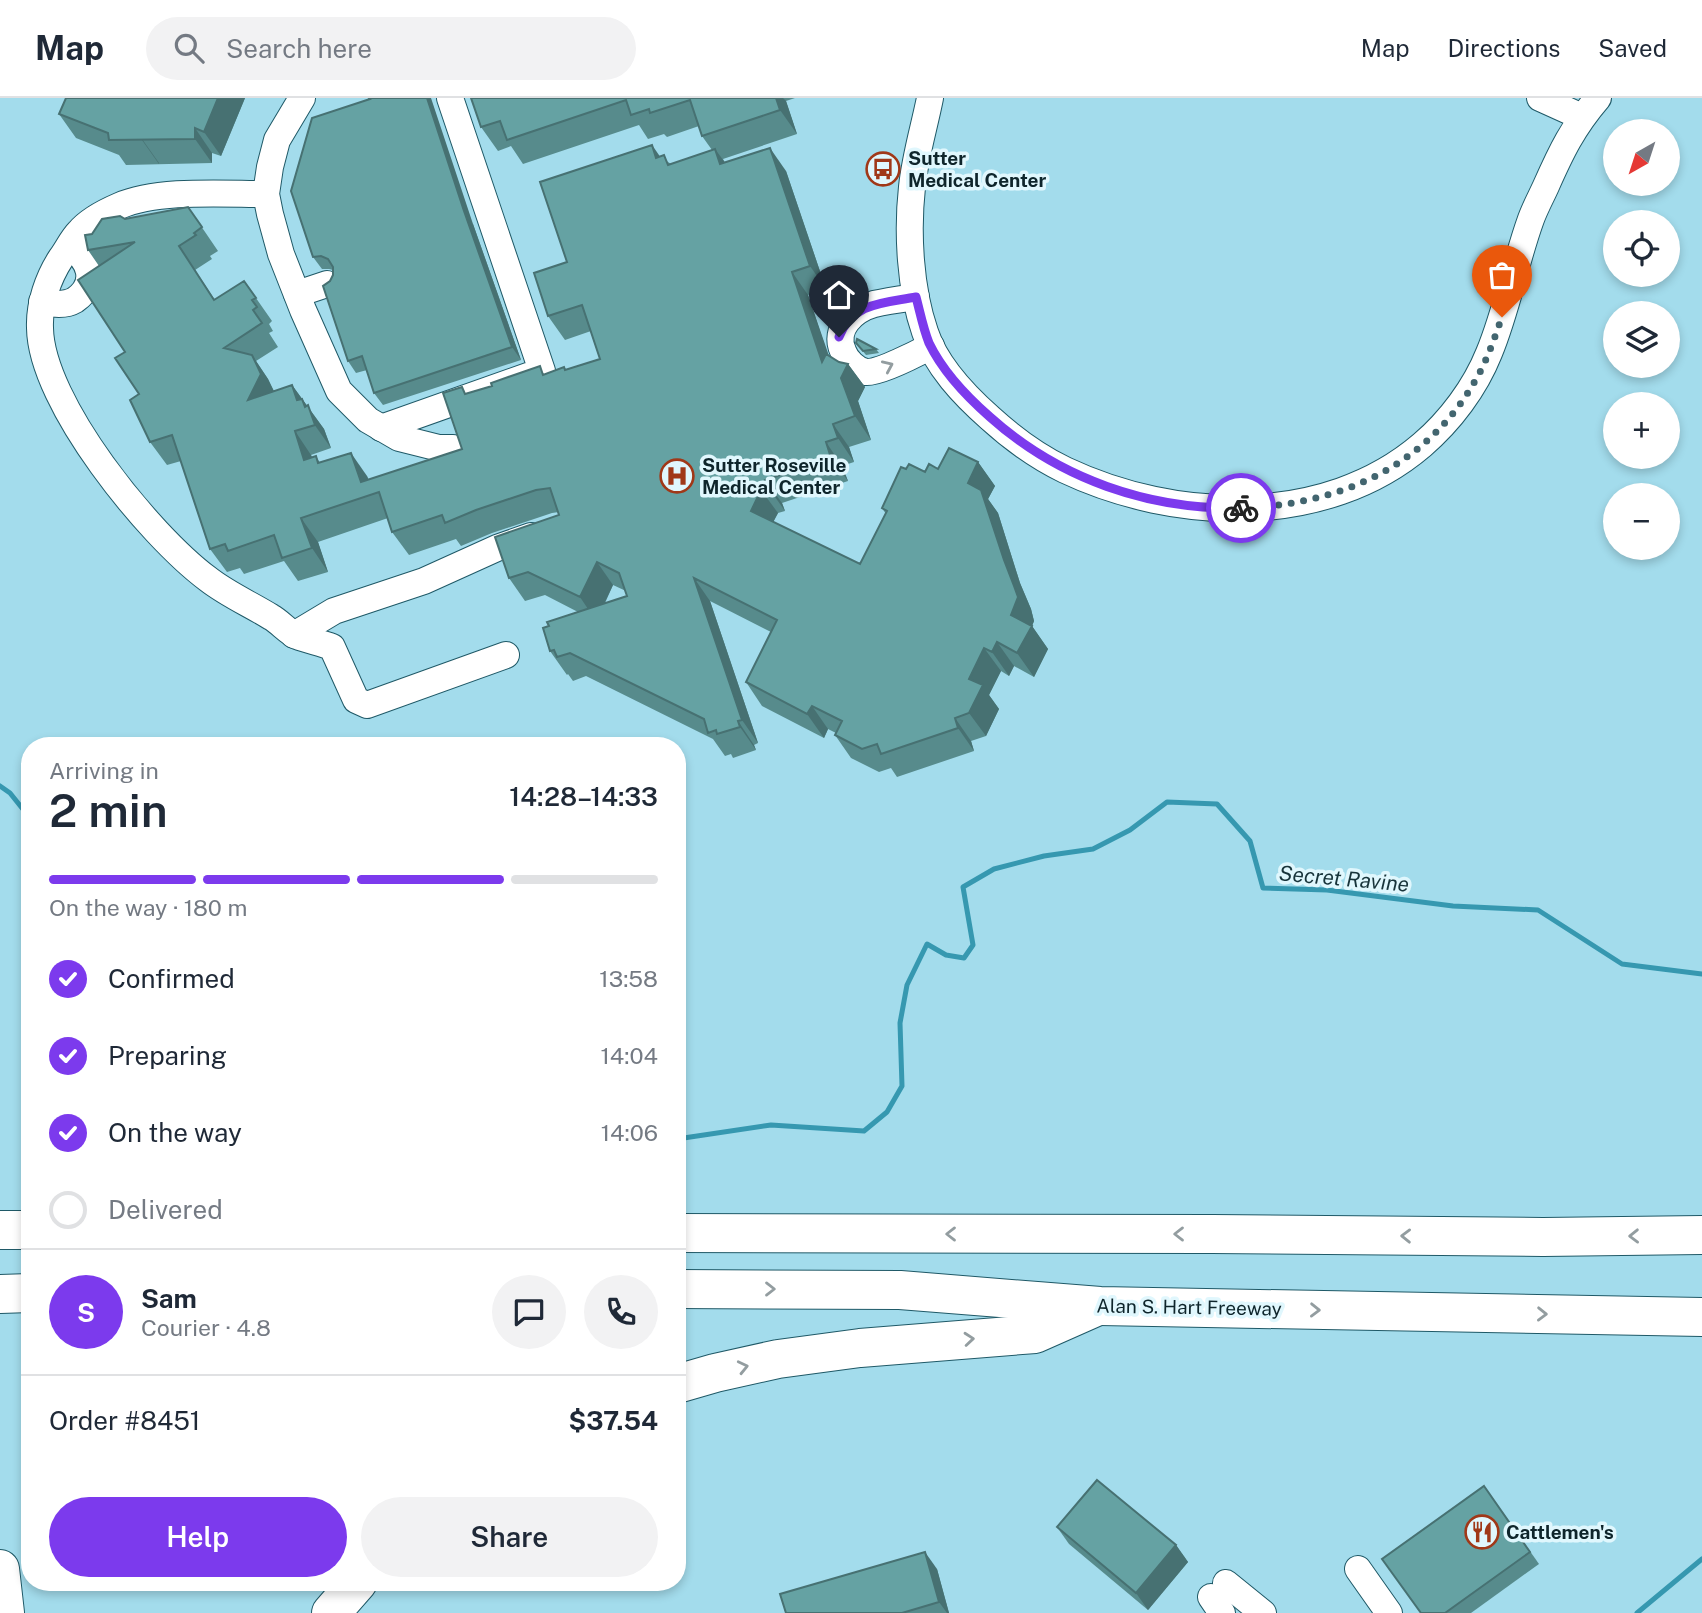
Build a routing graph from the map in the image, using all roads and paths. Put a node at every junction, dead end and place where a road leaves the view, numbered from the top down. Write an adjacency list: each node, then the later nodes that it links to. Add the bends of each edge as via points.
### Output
1 (302, 98): 6 (street, via 277,140)
2 (450, 98): 13 (street, via 482,221 520,332 542,371)
3 (930, 98): 10 (street, via 911,188)
4 (1540, 98): 5 (street)
5 (1590, 108): 12 (street, via 1562,150 1531,218 1502,317 1475,382 1441,428 1412,453 1369,481 1342,491 1289,504 1228,508 1167,503 1088,480 1009,434 958,386)
6 (266, 194): 7 (street, via 159,196 121,205 78,232); 9 (street)
7 (69, 247): 11 (street, via 52,272); 11 (street, via 89,270 85,290 66,303)
8 (327, 284): 9 (street)
9 (297, 294): 13 (street, via 339,391)
10 (916, 297): 12 (street); 12 (street, one-way to 12, via 871,305 854,314 844,324 841,347 845,357 864,372 877,371)
11 (43, 302): 16 (street, via 40,328 53,384 111,476 206,578)
12 (931, 346)
13 (381, 428): 14 (street, via 399,438)
14 (453, 448)
15 (557, 528): 16 (street, via 334,611)
16 (294, 635): 17 (street, via 332,647 356,700 367,705)
17 (506, 655)
18 (0, 1230): 19 (highway)
19 (21, 1230)
20 (686, 1233): 21 (highway, one-way to 20)
21 (1702, 1235)
22 (686, 1289): 25 (highway, Alan S. Hart Freeway, one-way to 25, via 900,1290)
23 (21, 1293): 24 (highway)
24 (0, 1294)
25 (1100, 1306): 26 (highway, Alan S. Hart Freeway, one-way to 26); 27 (highway, one-way to 25, via 778,1359 1035,1334)
26 (1702, 1317)
27 (686, 1381)
28 (0, 1569): 32 (highway)
29 (1358, 1569): 35 (street)
30 (350, 1591): 33 (highway)
31 (1220, 1597): 34 (street)
32 (5, 1613)
33 (331, 1613)
34 (1263, 1613)
35 (1389, 1613)

